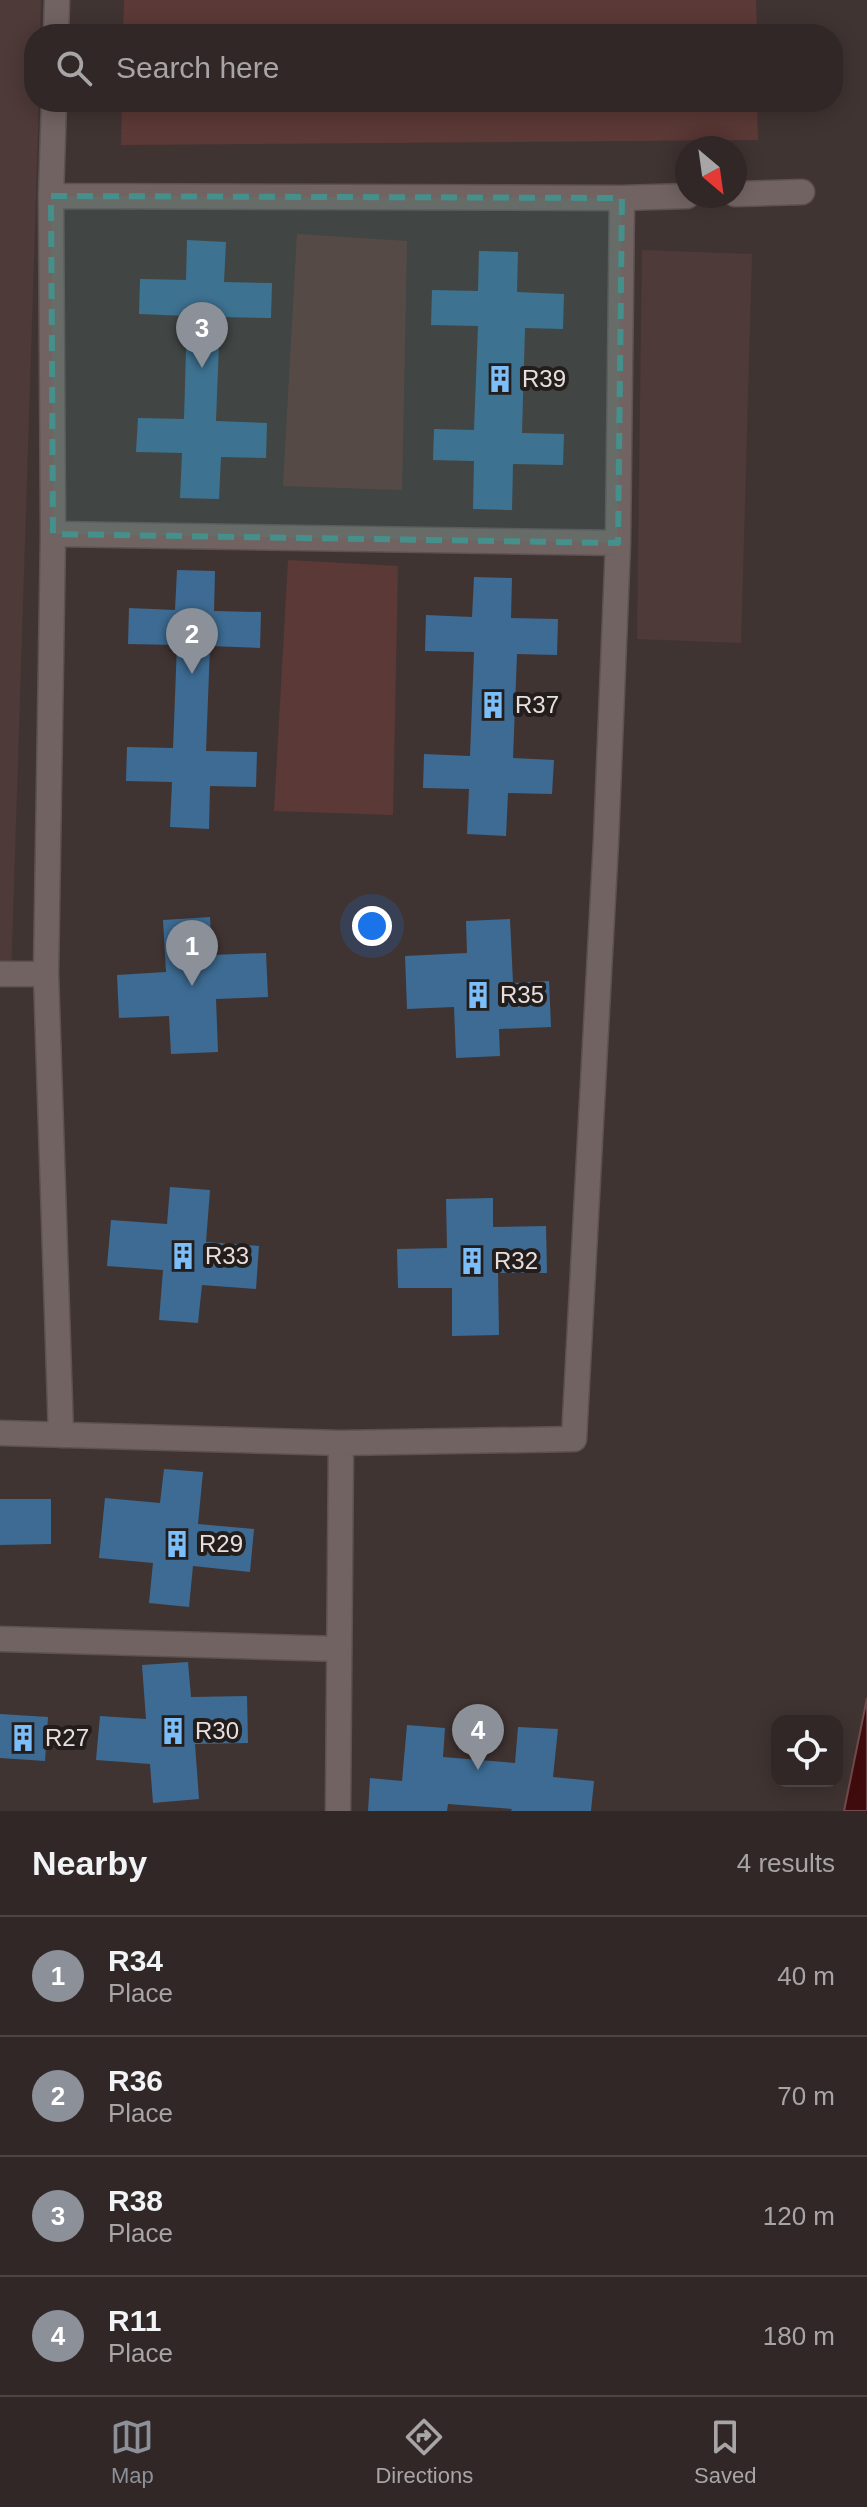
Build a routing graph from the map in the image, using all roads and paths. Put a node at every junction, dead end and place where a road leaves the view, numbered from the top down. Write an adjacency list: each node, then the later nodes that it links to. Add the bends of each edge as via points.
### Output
1 (57, 0): 2 (street)
2 (56, 24)
3 (54, 112): 6 (street)
4 (802, 192): 5 (street)
5 (747, 194)
6 (51, 196): 8 (street); 9 (street)
7 (675, 196): 8 (street)
8 (622, 198): 10 (street)
9 (53, 534): 10 (street); 12 (street)
10 (618, 543): 15 (street, via 574,1439)
11 (0, 974): 12 (street)
12 (46, 974): 14 (street)
13 (0, 1433): 14 (street)
14 (61, 1435): 15 (street)
15 (341, 1443): 17 (street)
16 (0, 1639): 17 (street)
17 (339, 1649): 18 (street)
18 (338, 1811)

